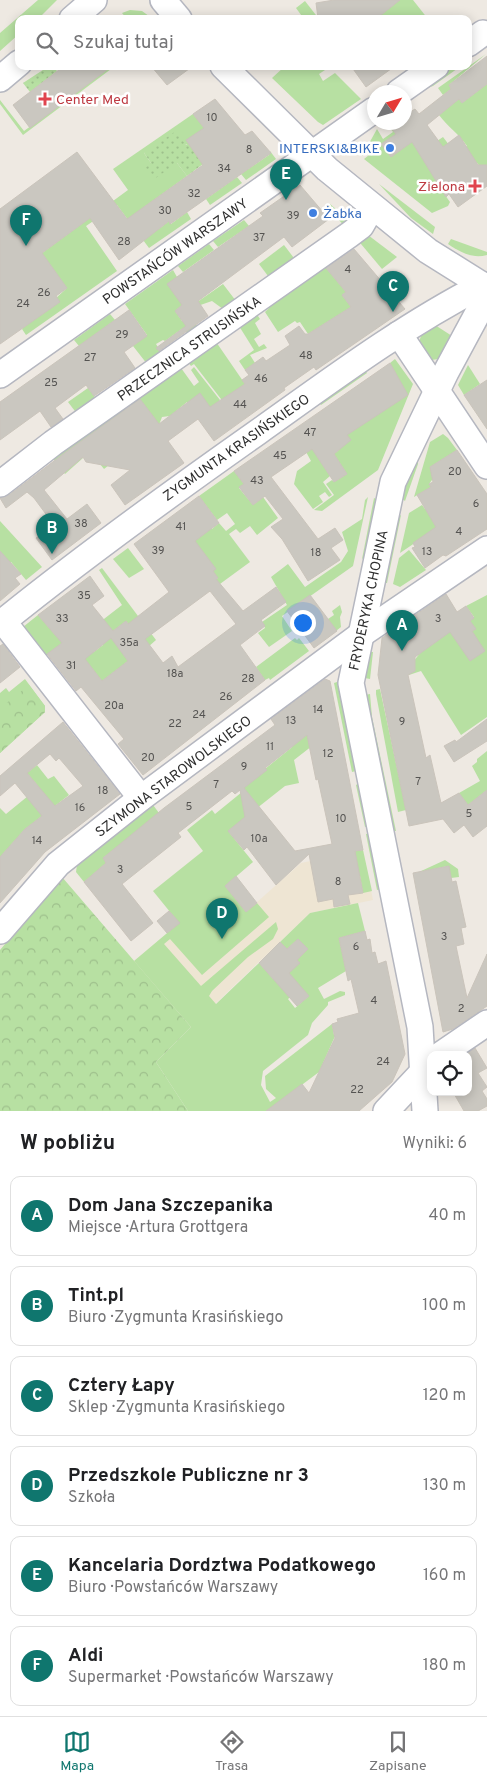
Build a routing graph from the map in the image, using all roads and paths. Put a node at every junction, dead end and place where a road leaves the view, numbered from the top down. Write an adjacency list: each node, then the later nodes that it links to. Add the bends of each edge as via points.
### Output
1 (94, 0): 3 (street)
2 (163, 0): 4 (street)
3 (77, 15)
4 (176, 15)
5 (15, 66): 8 (street)
6 (227, 70): 11 (street)
7 (430, 70): 9 (street)
8 (0, 79)
9 (409, 85)
10 (367, 115): 11 (street, POWSTAŃCÓW WARSZAWY)
11 (310, 155): 12 (street); 15 (street, POWSTAŃCÓW WARSZAWY)
12 (372, 207): 13 (street); 18 (street, PRZECZNICA STRUSIŃSKA, via 349,236 53,443)
13 (486, 290): 14 (street, ZYGMUNTA KRASIŃSKIEGO, via 440,307); 16 (street, FRYDERYKA CHOPINA)
14 (399, 334): 16 (street); 20 (street, ZYGMUNTA KRASIŃSKIEGO, via 100,544)
15 (0, 375)
16 (437, 391): 17 (street); 21 (street, FRYDERYKA CHOPINA, via 393,482)
17 (487, 466)
18 (0, 484)
19 (487, 548): 21 (street, SZYMONA STAROWOLSKIEGO)
20 (2, 622): 22 (street)
21 (359, 636): 22 (street, SZYMONA STAROWOLSKIEGO); 25 (street, FRYDERYKA CHOPINA, via 351,682 420,1028)
22 (141, 798): 23 (street, SZYMONA STAROWOLSKIEGO, via 58,864)
23 (0, 931)
24 (487, 1023): 26 (street)
25 (428, 1051)
26 (448, 1051)
27 (427, 1067): 29 (street)
28 (427, 1096): 30 (street, FRYDERYKA CHOPINA)
29 (386, 1111)
30 (425, 1111)

